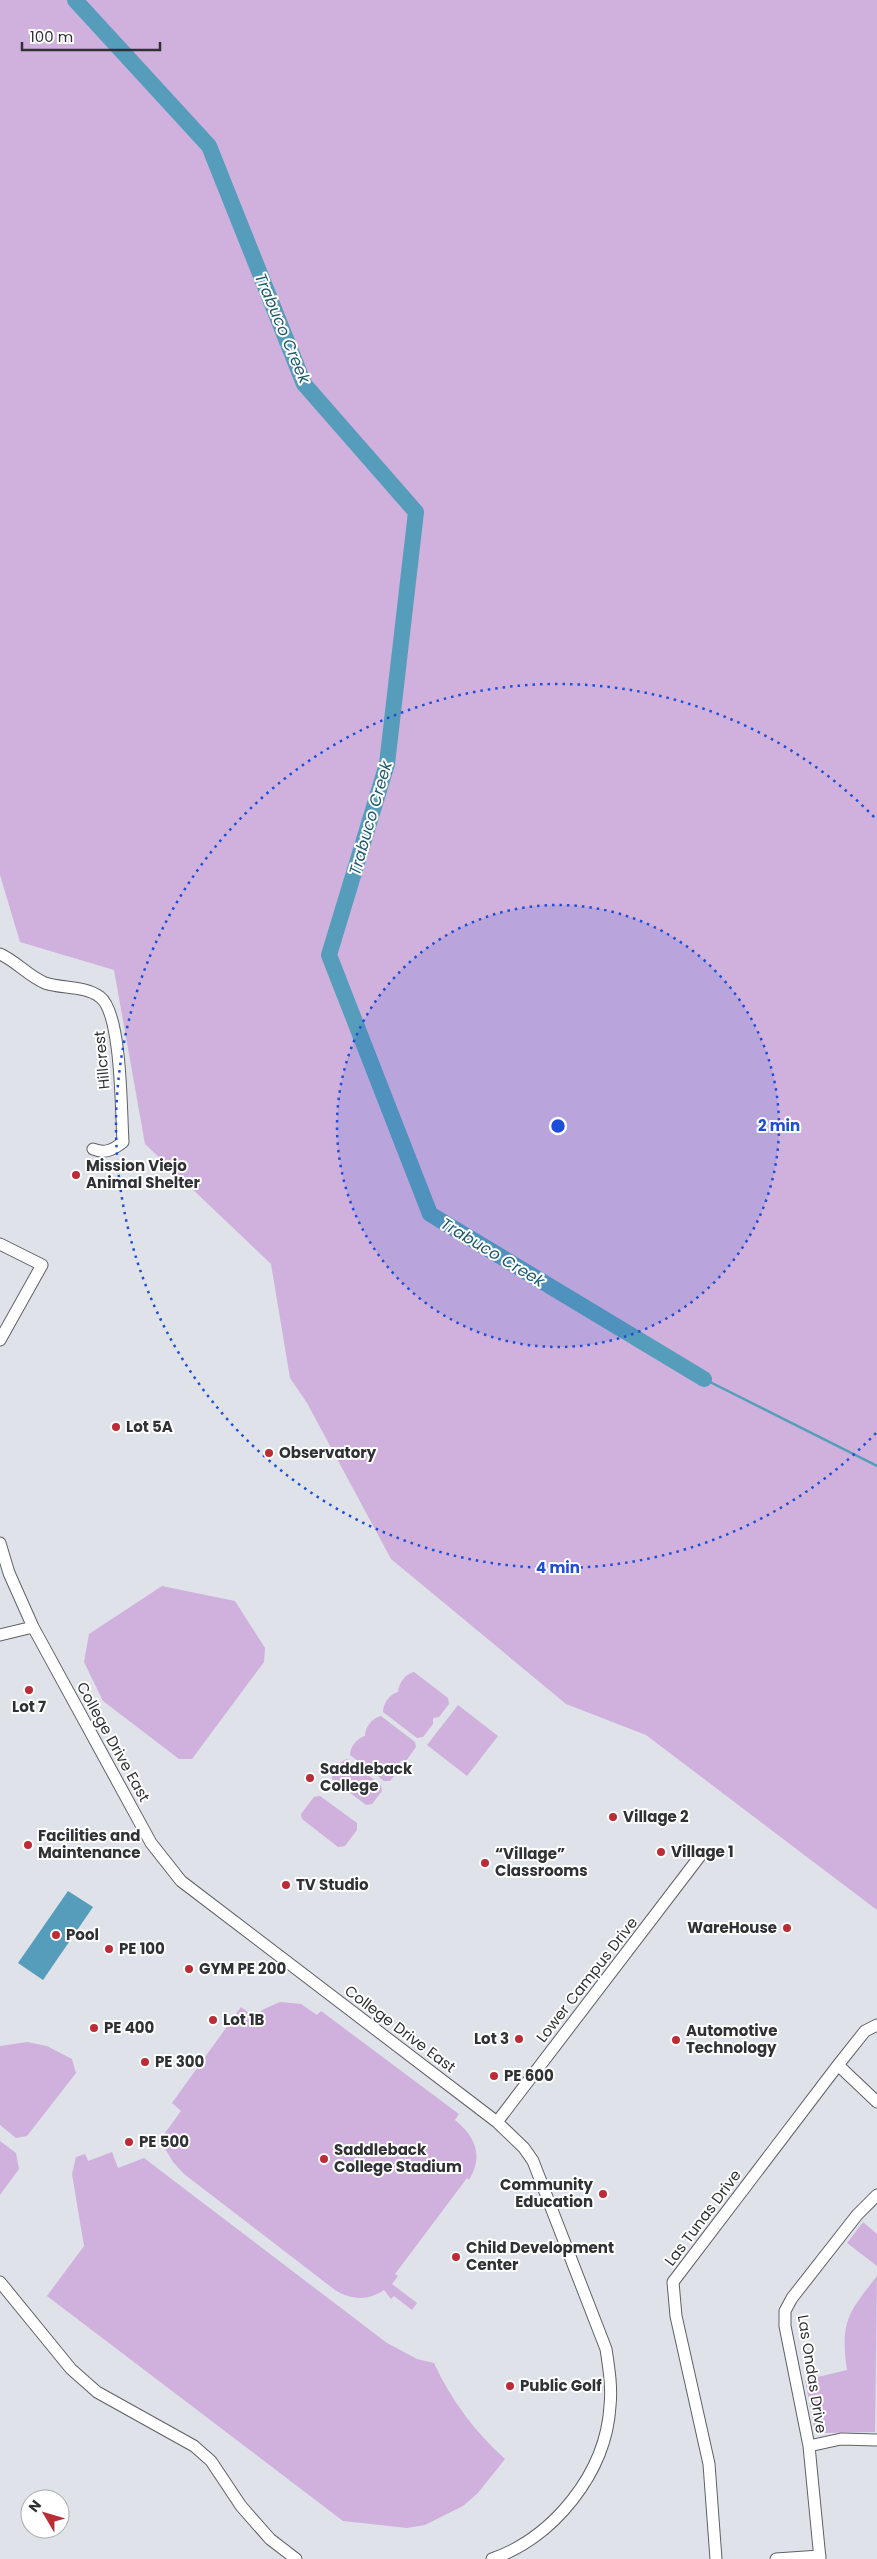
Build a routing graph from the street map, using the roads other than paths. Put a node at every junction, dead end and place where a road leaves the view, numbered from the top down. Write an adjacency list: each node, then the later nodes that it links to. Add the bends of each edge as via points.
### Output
1 (0, 954): 2 (street, Hillcrest, via 13,959 45,983 88,990 101,997 108,1007 115,1028 123,1142 113,1150 99,1152)
2 (93, 1149)
3 (0, 1244): 4 (street, via 42,1265)
4 (1, 1334)
5 (0, 1543): 6 (street, College Drive East, via 9,1573)
6 (33, 1627): 7 (street); 12 (street, College Drive East, via 151,1843 175,1875)
7 (0, 1635)
8 (700, 1856): 12 (street, Lower Campus Drive)
9 (877, 2025): 10 (street, Las Tunas Drive, via 865,2031)
10 (838, 2064): 11 (street); 20 (street, Las Tunas Drive, via 673,2282 676,2316 708,2464)
11 (877, 2102)
12 (497, 2122): 19 (street, College Drive East, via 529,2154 541,2176 606,2349 611,2379 610,2408 601,2450 587,2479 553,2521 516,2547)
13 (877, 2194): 16 (street, Las Ondas Drive, via 857,2215 785,2311 785,2326)
14 (0, 2282): 18 (street, via 71,2369 97,2392 194,2446 211,2462 241,2506 270,2539)
15 (877, 2440): 16 (street, via 841,2439)
16 (809, 2446): 17 (street, Las Ondas Drive)
17 (820, 2557): 21 (street)
18 (296, 2559)
19 (492, 2559)
20 (716, 2559)
21 (776, 2559)

